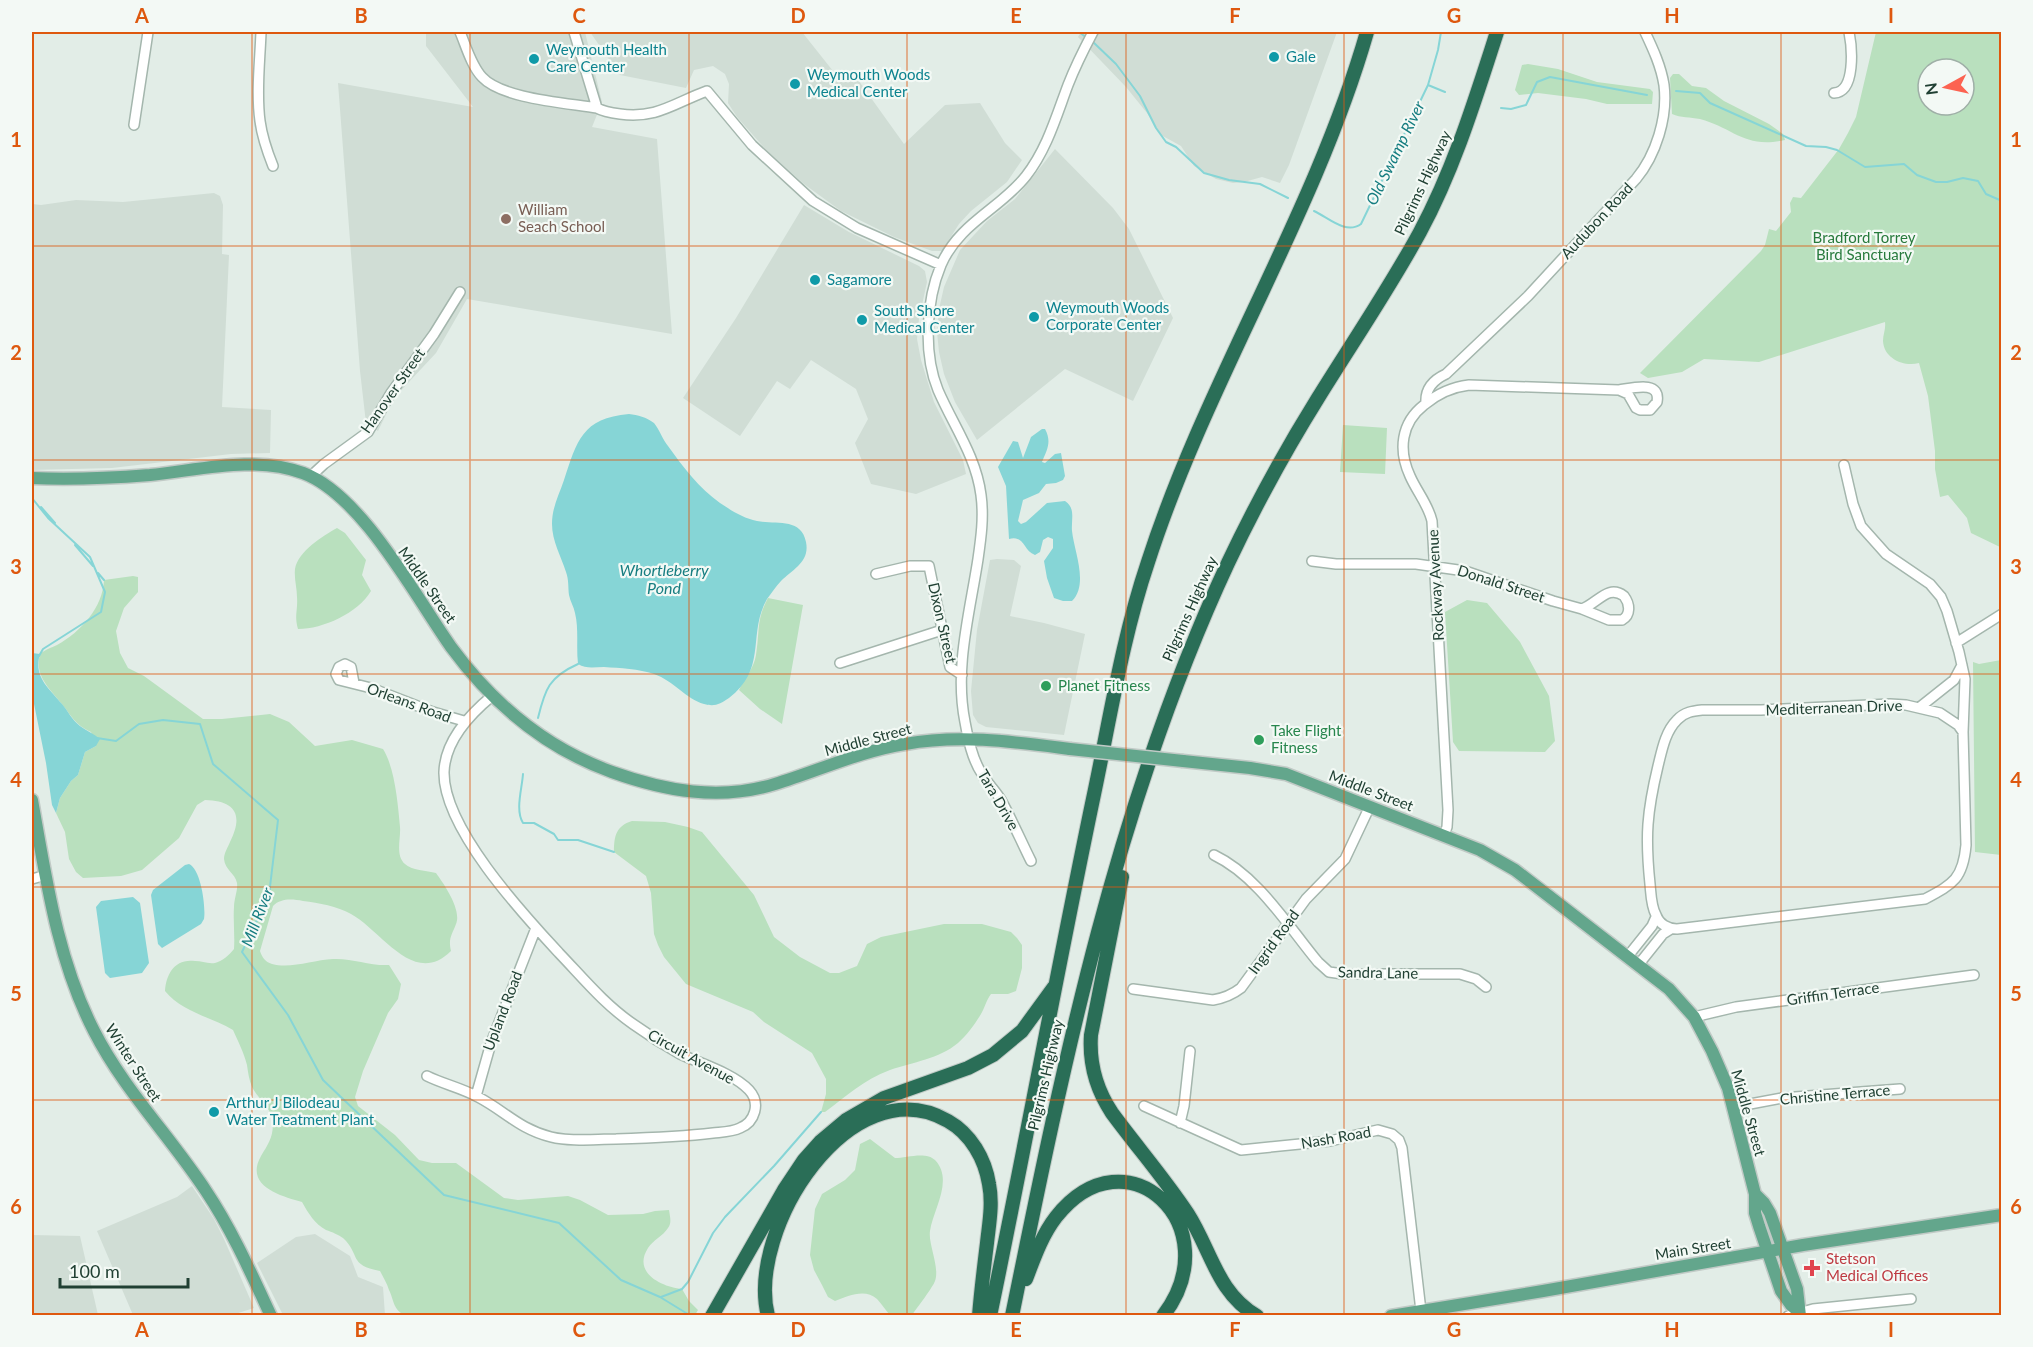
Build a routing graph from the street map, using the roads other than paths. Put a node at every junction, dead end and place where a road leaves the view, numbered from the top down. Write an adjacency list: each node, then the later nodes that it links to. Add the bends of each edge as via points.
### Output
1 (148, 32): 12 (street)
2 (261, 32): 13 (street, via 258,99 264,140)
3 (459, 32): 11 (street, via 481,76 493,85 513,94)
4 (574, 32): 11 (street)
5 (1367, 32): 54 (highway, Pilgrims Highway, via 1329,144 1180,474 1147,562 1117,676)
6 (1497, 32): 39 (highway, Pilgrims Highway, via 1470,117 1438,196 1249,520 1188,654)
7 (1645, 32): 16 (street, Audubon Road, via 1664,89 1662,121 1650,159 1528,296)
8 (1849, 32): 10 (street, via 1850,71 1845,89)
9 (1092, 33): 14 (street, Tara Drive, via 1034,165 966,230)
10 (1834, 93)
11 (597, 108): 14 (street, via 651,115 707,91 752,145 813,201 857,228)
12 (134, 125)
13 (273, 166)
14 (941, 266): 32 (street, Tara Drive, via 928,324 930,358 938,389 974,464 982,507)
15 (460, 292): 21 (street, Hanover Street, via 368,432)
16 (1446, 374): 17 (street); 19 (street, Audubon Road, via 1428,389)
17 (1451, 389): 18 (street, Rockway Avenue, via 1487,384); 19 (street, Rockway Avenue)
18 (1619, 390)
19 (1426, 404): 24 (street, Rockway Avenue, via 1412,416 1406,428 1404,455 1410,477 1430,512)
20 (1844, 465): 29 (street, via 1861,526 1886,554 1936,591 1947,611)
21 (311, 476): 22 (main road, Middle Street, via 252,465 147,475); 34 (main road, Middle Street, via 356,511 450,645)
22 (32, 478)
23 (1312, 561): 24 (street, Donald Street)
24 (1436, 566): 26 (street, Donald Street, via 1474,573); 42 (street, Rockway Avenue, via 1448,810)
25 (876, 574): 28 (street, Dixon Street, via 929,566)
26 (1582, 609): 26 (street, Donald Street, via 1614,621 1625,618 1629,610 1624,596 1615,592)
27 (2001, 614): 29 (street)
28 (942, 630): 30 (street); 32 (street, Dixon Street, via 950,667)
29 (1956, 643): 31 (street)
30 (840, 663)
31 (1962, 664): 35 (street, via 1954,680); 37 (street)
32 (962, 675): 38 (street, Tara Drive)
33 (354, 683): 36 (street, Orleans Road)
34 (492, 696): 36 (street, Circuit Avenue); 38 (main road, Middle Street, via 529,728 578,758 643,782 686,791 757,789 885,748)
35 (1920, 707): 37 (street, Mediterranean Drive, via 1949,717); 47 (street, Mediterranean Drive, via 1890,704 1702,710 1681,716 1663,746 1648,813 1647,859)
36 (464, 722): 49 (street, Circuit Avenue, via 445,761 444,780 451,803 485,865)
37 (1963, 732): 50 (street, via 1965,863 1946,888 1925,899)
38 (968, 738): 41 (main road, Middle Street, bridge, via 1286,774); 44 (street, Tara Drive, via 981,773 1000,798)
39 (1144, 777): 77 (highway, Pilgrims Highway, via 1076,1015); 79 (highway, via 1097,997 1091,1035 1092,1064 1108,1106 1188,1214 1225,1286 1236,1301)
40 (32, 800): 45 (main road, Winter Street)
41 (1370, 806): 42 (main road, Middle Street); 48 (street, Ingrid Road, via 1345,859 1306,899)
42 (1444, 835): 51 (main road, Middle Street, via 1515,870)
43 (1214, 855): 48 (street, Sandra Lane, via 1251,881)
44 (1031, 861)
45 (46, 875): 46 (street); 72 (main road, Winter Street, via 66,963 94,1031 133,1095 214,1203)
46 (32, 879)
47 (1656, 917): 50 (street); 51 (street)
48 (1288, 925): 55 (street, Sandra Lane, via 1322,967 1334,974 1460,974); 56 (street, Ingrid Road, via 1231,996 1213,1000)
49 (536, 928): 61 (street, Upland Road, via 491,1043); 61 (street, Circuit Avenue, via 615,1010 680,1053 740,1083 755,1100 756,1110 747,1125 694,1136 567,1140 537,1133)
50 (1671, 929): 52 (street)
51 (1628, 956): 52 (main road, Middle Street)
52 (1639, 964): 57 (main road, Middle Street, via 1669,988)
53 (1974, 975): 57 (street, Griffin Terrace, via 1736,1007)
54 (1057, 983): 73 (highway, via 1022,1030 993,1055 884,1098 846,1120 821,1141 784,1190); 76 (highway, Pilgrims Highway)
55 (1486, 987)
56 (1133, 989)
57 (1694, 1017): 63 (main road, Middle Street)
58 (1190, 1051): 64 (street)
59 (427, 1076): 61 (street, Circuit Avenue)
60 (1900, 1089): 63 (street, Christine Terrace, via 1782,1098)
61 (476, 1096)
62 (1144, 1106): 64 (street, Nash Road)
63 (1734, 1107): 65 (main road, Middle Street)
64 (1180, 1123): 70 (street, Nash Road, via 1240,1150 1330,1141 1378,1130 1396,1137 1403,1153)
65 (1755, 1194): 67 (main road, Middle Street, via 1768,1208); 68 (main road, Middle Street, via 1755,1213)
66 (2001, 1215): 67 (main road, Main Street)
67 (1783, 1249): 68 (main road, Main Street); 71 (main road, Middle Street, via 1797,1289)
68 (1768, 1251): 70 (main road, Main Street); 71 (main road, Middle Street, via 1781,1291)
69 (1911, 1299): 71 (street)
70 (1420, 1311): 80 (main road, Main Street)
71 (1795, 1314)
72 (271, 1316)
73 (712, 1316)
74 (768, 1316): 75 (highway, via 764,1287 769,1254 778,1225 802,1181 825,1153 860,1124 883,1113 908,1109 934,1114 958,1128 976,1149 986,1171 991,1211)
75 (979, 1316)
76 (990, 1316)
77 (1013, 1316): 78 (highway, via 1036,1252 1057,1216 1083,1193 1121,1182 1159,1195 1181,1228 1185,1248 1183,1270)
78 (1163, 1316)
79 (1257, 1316)
80 (1391, 1316)

